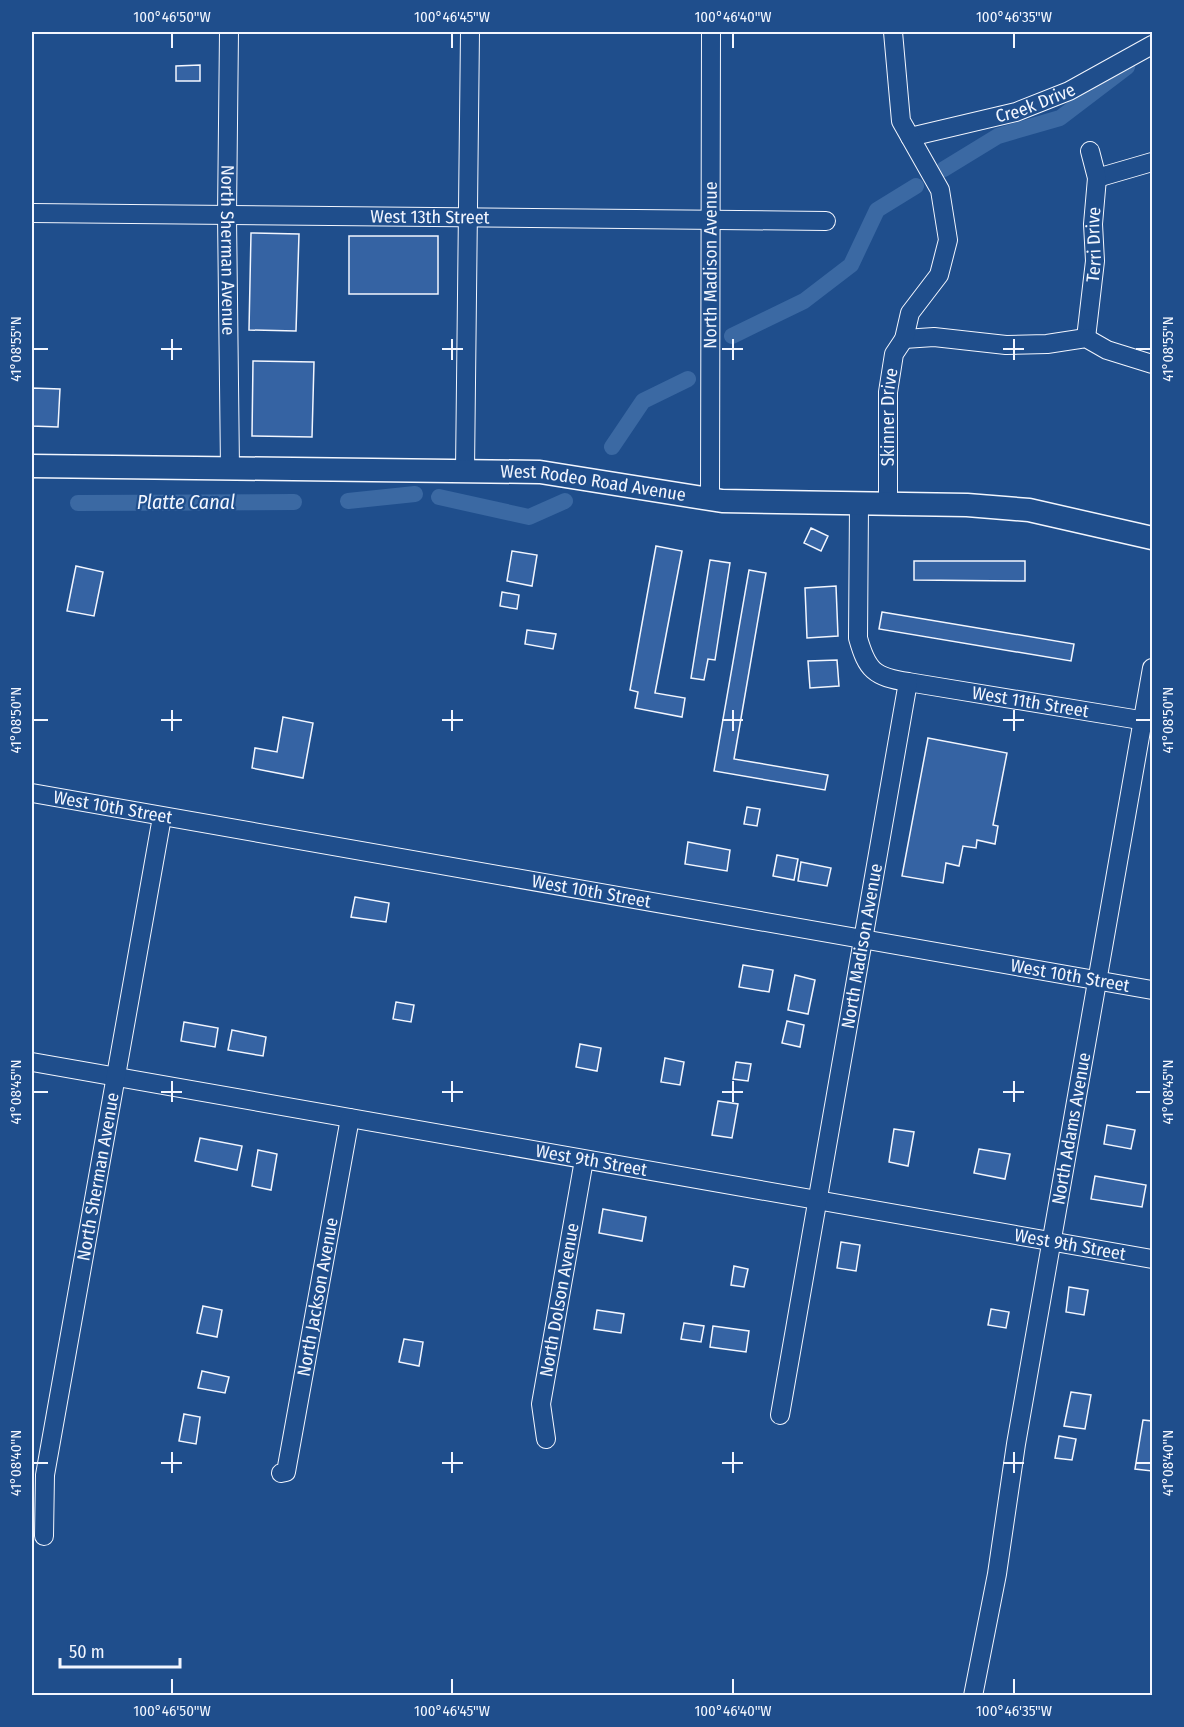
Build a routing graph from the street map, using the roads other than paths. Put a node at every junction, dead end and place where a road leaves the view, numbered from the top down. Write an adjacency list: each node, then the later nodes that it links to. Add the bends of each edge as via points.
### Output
1 (229, 32): 11 (street, North Sherman Avenue)
2 (470, 32): 12 (street)
3 (711, 32): 13 (street, North Madison Avenue)
4 (892, 32): 6 (street, Skinner Drive, via 901,121)
5 (1152, 45): 6 (street, Creek Drive, via 1069,91 1016,112)
6 (910, 137): 16 (street, Skinner Drive, via 940,190 948,240 939,275 910,313)
7 (1090, 151): 9 (street, Terri Drive)
8 (1152, 162): 9 (street)
9 (1097, 178): 15 (street, Terri Drive, via 1095,261)
10 (32, 213): 11 (street, West 13th Street)
11 (227, 215): 12 (street, West 13th Street); 19 (street, North Sherman Avenue)
12 (468, 217): 13 (street, West 13th Street); 20 (street)
13 (711, 220): 14 (street, West 13th Street); 21 (street, North Madison Avenue)
14 (826, 220)
15 (1086, 338): 16 (street, via 1006,345 934,337); 17 (street, via 1107,350)
16 (904, 339): 23 (street, Skinner Drive, via 894,354 888,392)
17 (1152, 364)
18 (32, 466): 19 (main road, West Rodeo Road Avenue)
19 (230, 468): 20 (main road, West Rodeo Road Avenue)
20 (465, 470): 21 (main road, West Rodeo Road Avenue, via 540,472)
21 (710, 499): 22 (main road, West Rodeo Road Avenue)
22 (859, 505): 23 (main road, West Rodeo Road Avenue); 26 (street, via 858,638 873,672)
23 (888, 506): 24 (main road, West Rodeo Road Avenue, via 967,505 1029,510)
24 (1152, 538)
25 (1152, 668): 27 (street, North Adams Avenue)
26 (908, 682): 27 (street, West 11th Street); 30 (street, North Madison Avenue)
27 (1148, 721): 31 (street, North Adams Avenue)
28 (32, 792): 29 (street, West 10th Street)
29 (162, 817): 30 (street, West 10th Street); 34 (street, North Sherman Avenue)
30 (864, 940): 31 (street, West 10th Street); 37 (street, North Madison Avenue)
31 (1098, 980): 32 (street, West 10th Street); 38 (street, North Adams Avenue)
32 (1152, 990)
33 (32, 1062): 34 (street, West 9th Street)
34 (117, 1077): 35 (street, West 9th Street); 43 (street, North Sherman Avenue, via 45,1475)
35 (350, 1118): 36 (street, West 9th Street); 42 (street, North Jackson Avenue, via 286,1472)
36 (584, 1160): 37 (street, West 9th Street); 41 (street, North Dolson Avenue, via 541,1404)
37 (818, 1202): 38 (street, West 9th Street); 40 (street, North Madison Avenue)
38 (1052, 1240): 39 (street, West 9th Street); 44 (street, North Adams Avenue)
39 (1152, 1259)
40 (780, 1415)
41 (546, 1439)
42 (281, 1473)
43 (44, 1536)
44 (973, 1695)

